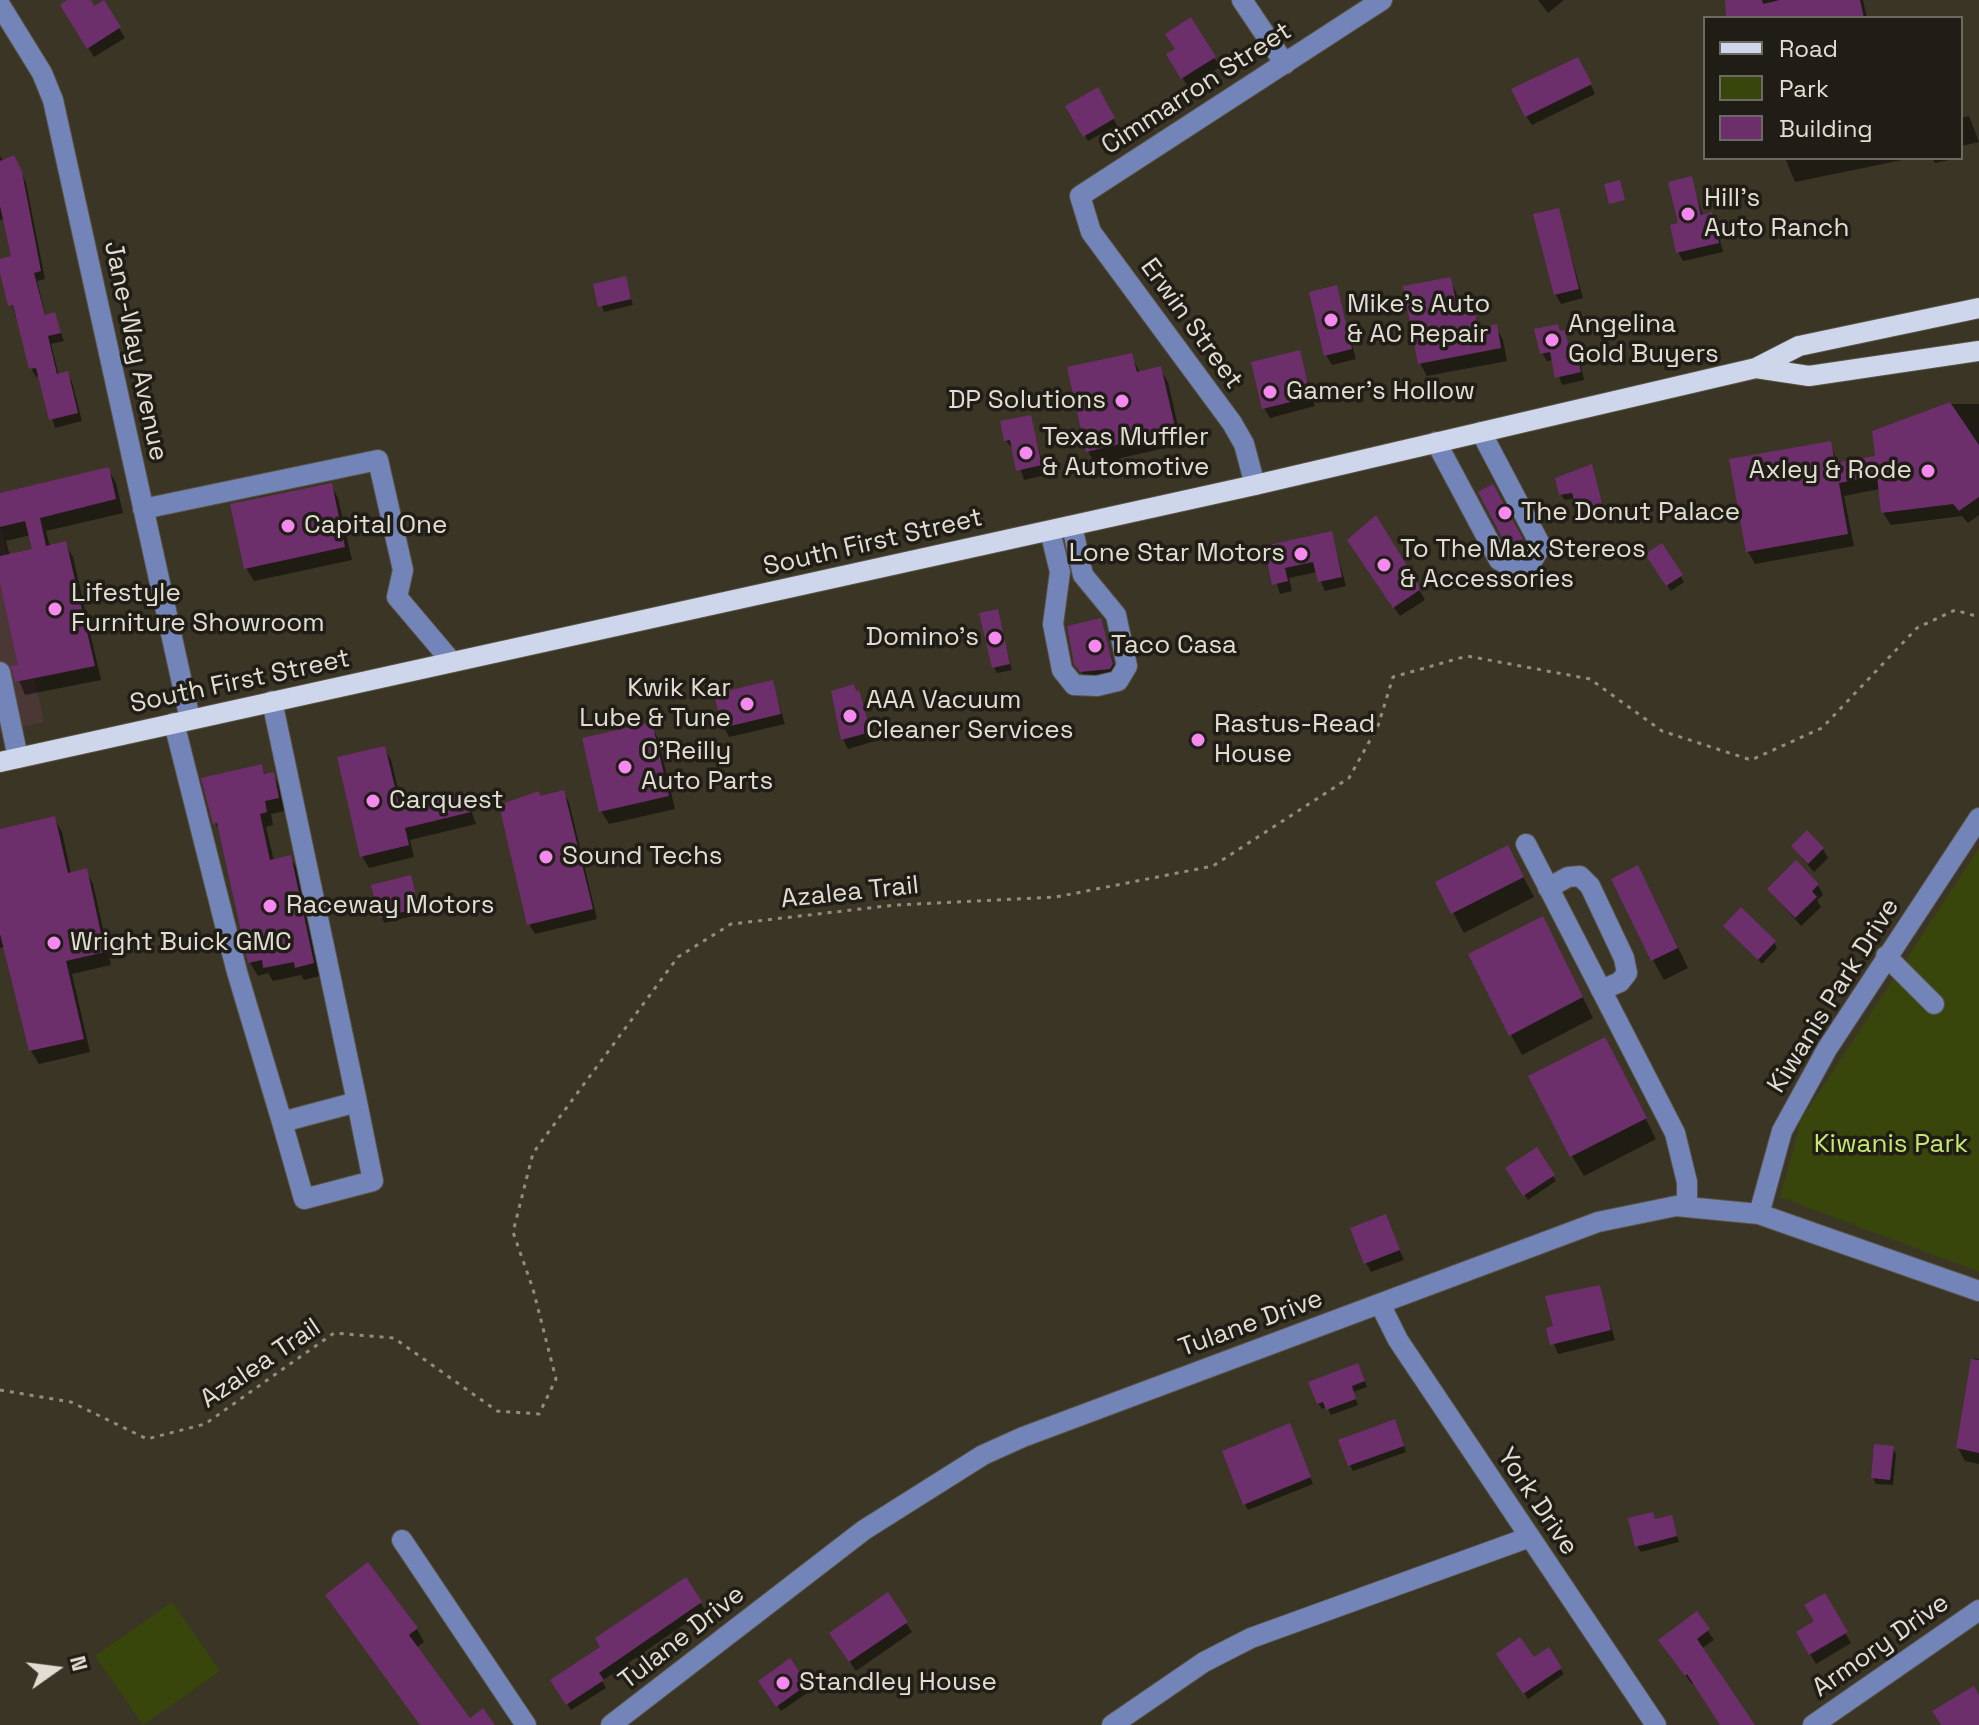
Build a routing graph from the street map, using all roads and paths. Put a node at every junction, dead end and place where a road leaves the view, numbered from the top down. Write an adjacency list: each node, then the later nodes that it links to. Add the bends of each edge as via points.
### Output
1 (1242, 0): 4 (street)
2 (1382, 0): 4 (street, Cimmarron Street)
3 (0, 5): 12 (street, Jane-Way Avenue, via 53,100)
4 (1285, 64): 5 (street, Cimmarron Street)
5 (1080, 196): 11 (street, Erwin Street, via 1091,232 1232,423)
6 (1979, 308): 8 (main road, South First Street, via 1799,346)
7 (1979, 351): 8 (main road, South First Street, via 1809,376)
8 (1756, 368): 9 (main road, South First Street)
9 (1481, 432): 10 (main road, South First Street); 10 (street, via 1541,546 1532,561 1517,569 1499,560)
10 (1436, 442): 11 (main road, South First Street)
11 (1255, 485): 13 (main road, South First Street)
12 (143, 509): 16 (street, via 378,460 403,570 397,597); 19 (street, Jane-Way Avenue)
13 (1072, 526): 14 (main road, South First Street); 14 (street, via 1083,575 1116,615 1127,666 1118,681 1074,685 1062,670 1053,624 1060,572)
14 (1050, 531): 16 (main road, South First Street)
15 (1979, 617): 34 (path, Azalea Trail, via 1955,610 1917,628 1822,728 1751,760 1662,731 1590,679 1467,656 1393,677 1378,726 1349,778 1213,866 1056,897 895,905 731,924 678,957 533,1153 513,1232 556,1379 539,1414 497,1411 394,1338 334,1333 205,1424 147,1439 71,1402)
16 (452, 662): 18 (main road, South First Street)
17 (0, 672): 20 (street)
18 (272, 701): 19 (main road, South First Street); 28 (street)
19 (182, 721): 21 (main road, South First Street); 29 (street, Jane-Way Avenue, via 237,972)
20 (5, 722): 21 (street)
21 (9, 760)
22 (1979, 818): 25 (street, Kiwanis Park Drive)
23 (1526, 844): 24 (street)
24 (1548, 888): 26 (street); 26 (street, via 1580,876 1590,886 1627,973)
25 (1886, 956): 27 (street); 31 (street, Kiwanis Park Drive, via 1782,1131)
26 (1601, 990): 30 (street, via 1675,1133 1687,1182)
27 (1934, 1004)
28 (357, 1102): 29 (street); 29 (street, Jane-Way Avenue, via 373,1181 304,1199)
29 (282, 1122)
30 (1687, 1207): 31 (street, Tulane Drive); 33 (street, Tulane Drive, via 1598,1222)
31 (1759, 1214): 32 (street, Tulane Drive)
32 (1979, 1291)
33 (1380, 1304): 35 (street, York Drive, via 1398,1340); 39 (street, Tulane Drive, via 983,1455 864,1530)
34 (0, 1390)
35 (1530, 1537): 40 (street, via 1251,1638 1204,1662); 41 (street, York Drive)
36 (402, 1540): 38 (street)
37 (1979, 1610): 42 (street, Armory Drive)
38 (526, 1725)
39 (611, 1725)
40 (1112, 1725)
41 (1656, 1725)
42 (1813, 1725)

